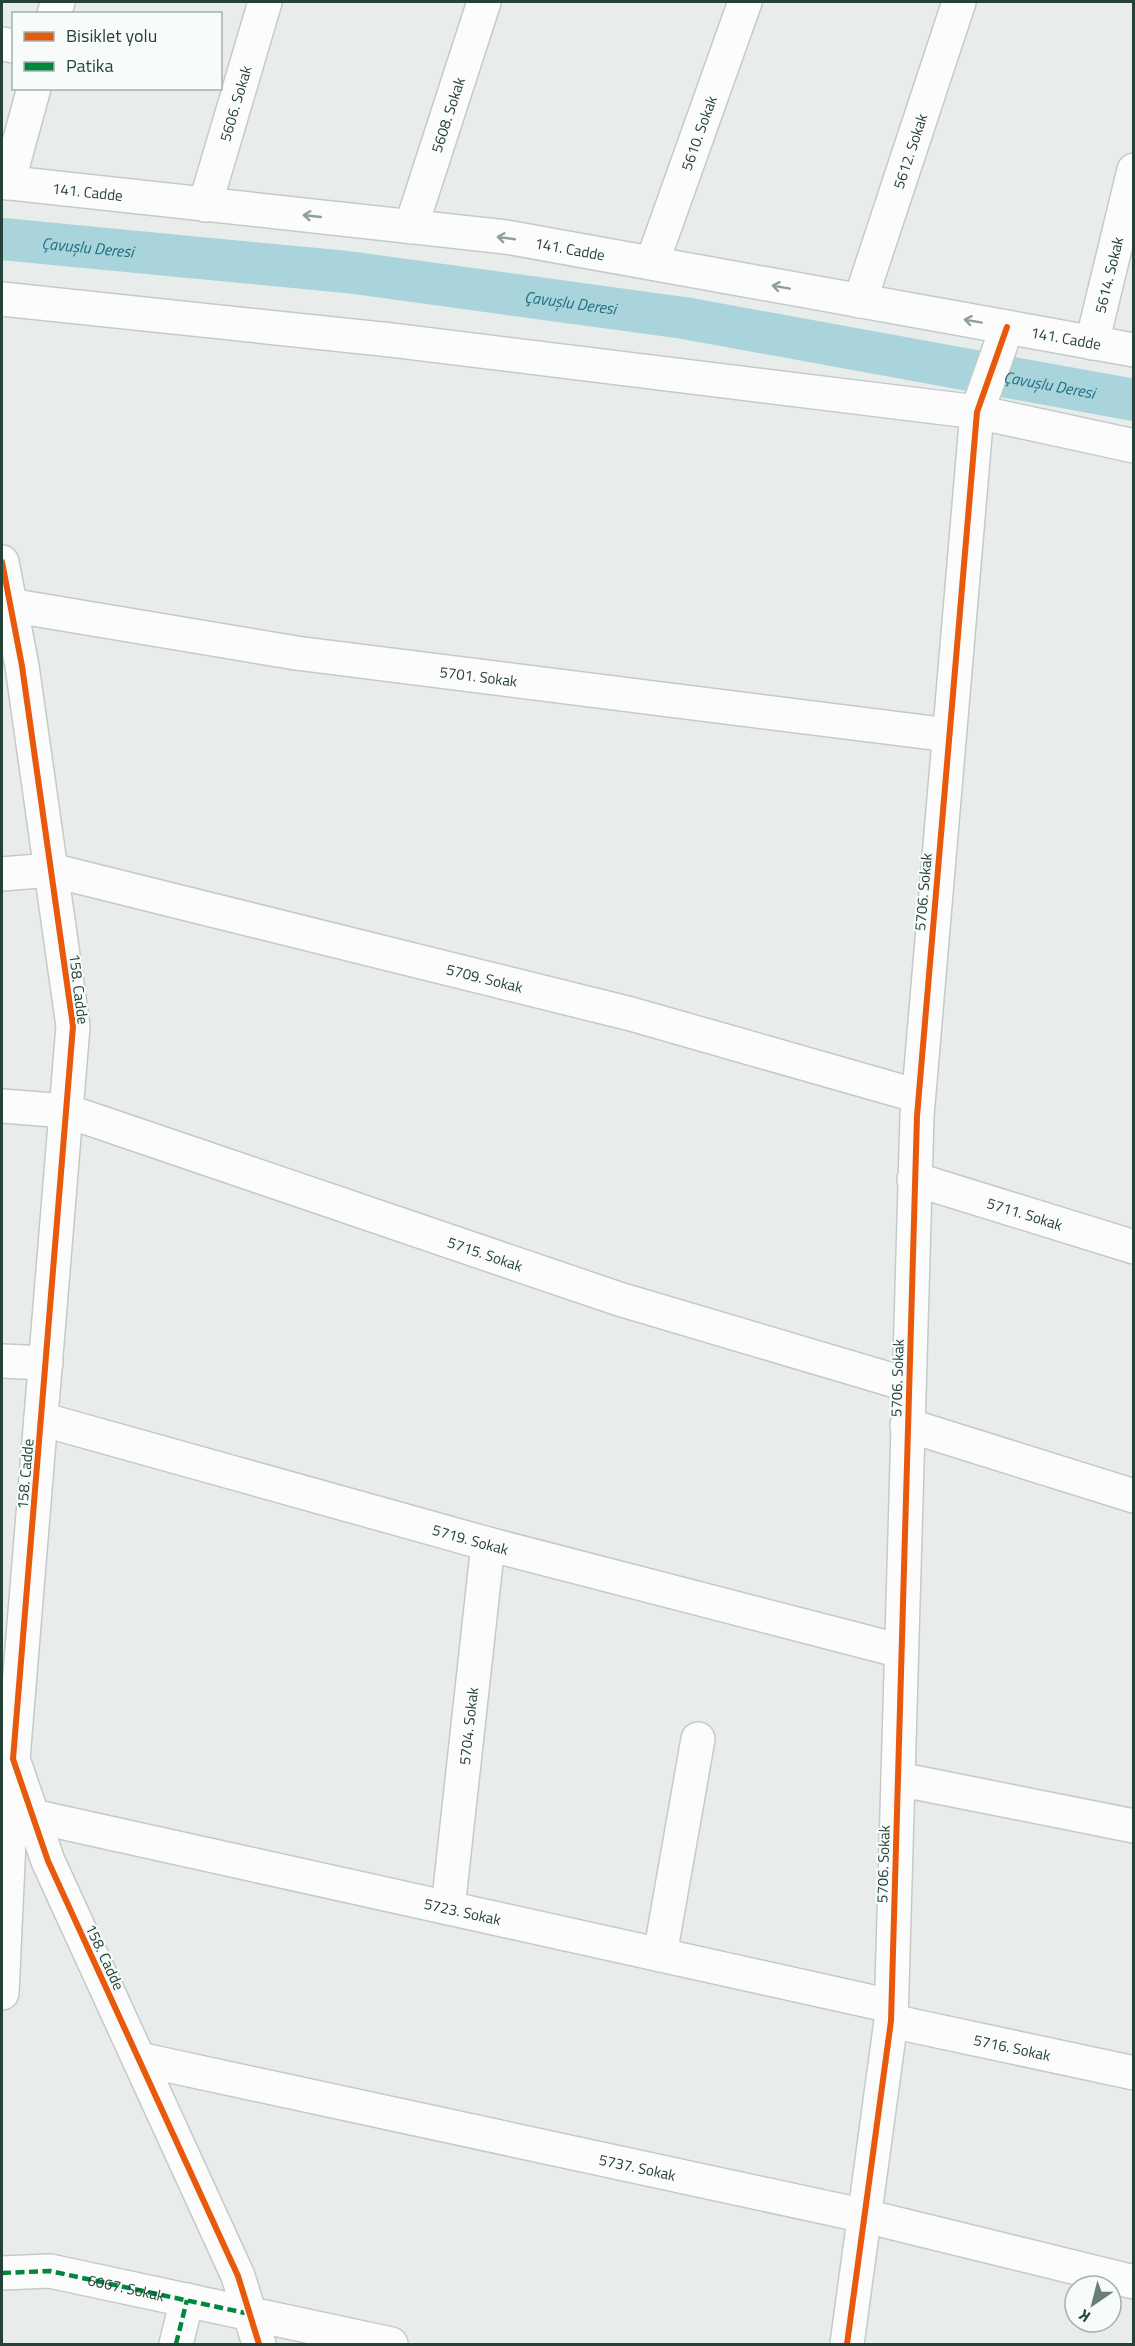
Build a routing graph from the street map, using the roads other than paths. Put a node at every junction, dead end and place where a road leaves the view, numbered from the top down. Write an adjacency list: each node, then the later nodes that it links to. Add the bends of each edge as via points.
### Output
1 (265, 2): 8 (street, 5606. Sokak)
2 (484, 2): 9 (street, 5608. Sokak)
3 (745, 2): 10 (street, 5610. Sokak)
4 (959, 2): 12 (street, 5612. Sokak)
5 (33, 90): 7 (street)
6 (1134, 170): 14 (street, 5614. Sokak)
7 (5, 183): 8 (street, 141. Cadde)
8 (205, 204): 9 (street, 141. Cadde, one-way to 8)
9 (411, 227): 10 (street, 141. Cadde, one-way to 9, via 506,237)
10 (652, 263): 12 (street, 141. Cadde, one-way to 10)
11 (2, 298): 16 (street, via 391,340)
12 (860, 301): 13 (street, 141. Cadde, one-way to 12)
13 (1007, 329): 14 (street, 141. Cadde); 16 (street, 5706. Sokak)
14 (1092, 343): 15 (street, 141. Cadde)
15 (1134, 350)
16 (978, 411): 17 (street); 20 (street, 5706. Sokak)
17 (1134, 446)
18 (2, 561): 19 (street, 158. Cadde)
19 (5, 606): 20 (street, 5701. Sokak, via 296,653); 21 (street, 158. Cadde, via 22,666)
20 (949, 735): 23 (street, 5706. Sokak)
21 (51, 870): 22 (street, 5709. Sokak); 23 (street, 5709. Sokak, via 631,1014); 25 (street, 158. Cadde, via 74,1026)
22 (2, 874)
23 (918, 1096): 26 (street, 5706. Sokak)
24 (2, 1106): 25 (street, 5715. Sokak)
25 (66, 1112): 29 (street, 158. Cadde); 30 (street, 5715. Sokak, via 619,1299)
26 (914, 1179): 27 (street, 5711. Sokak); 30 (street, 5706. Sokak)
27 (1134, 1247)
28 (2, 1361): 29 (street)
29 (46, 1363): 31 (street, 158. Cadde)
30 (909, 1385): 32 (street, 5706. Sokak)
31 (41, 1419): 34 (street, 5719. Sokak); 38 (street, 158. Cadde, via 13,1759)
32 (908, 1425): 33 (street); 35 (street, 5706. Sokak)
33 (1134, 1496)
34 (488, 1544): 35 (street, 5719. Sokak); 40 (street, 5704. Sokak)
35 (901, 1652): 37 (street, 5706. Sokak)
36 (698, 1739): 41 (street)
37 (898, 1779): 39 (street); 43 (street, 5706. Sokak)
38 (15, 1821): 40 (street, 5723. Sokak); 42 (street); 44 (street, 158. Cadde, via 48,1861)
39 (1134, 1826)
40 (448, 1908): 41 (street, 5723. Sokak)
41 (660, 1956): 43 (street, 5723. Sokak)
42 (2, 1993)
43 (891, 2014): 45 (street, 5716. Sokak); 46 (street, 5706. Sokak)
44 (139, 2059): 46 (street, 5737. Sokak); 50 (street, 158. Cadde, via 238,2276)
45 (1134, 2073)
46 (865, 2216): 48 (street, 5737. Sokak); 53 (street, 5706. Sokak)
47 (2, 2273): 49 (street, 6067. Sokak, via 50,2271)
48 (1134, 2282)
49 (187, 2300): 50 (street, 6067. Sokak); 51 (street)
50 (254, 2329): 52 (street, 6067. Sokak)
51 (176, 2344)
52 (391, 2344)
53 (848, 2344)

